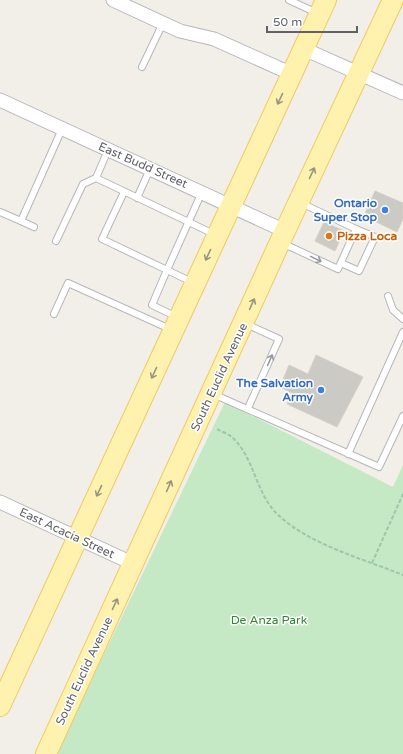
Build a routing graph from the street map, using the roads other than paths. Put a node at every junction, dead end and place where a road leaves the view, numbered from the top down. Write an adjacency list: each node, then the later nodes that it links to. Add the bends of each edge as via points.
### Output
1 (113, 0): 5 (street)
2 (289, 0): 4 (lane)
3 (393, 0): 9 (main road, South Euclid Avenue)
4 (323, 7): 6 (main road)
5 (163, 23): 7 (lane); 8 (street, via 180,31 214,40)
6 (304, 49): 8 (main road); 9 (street)
7 (142, 67)
8 (292, 74): 20 (main road, one-way to 20)
9 (358, 74): 10 (street); 19 (main road, South Euclid Avenue, one-way to 9)
10 (403, 94)
11 (0, 100): 12 (street, East Budd Street)
12 (62, 129): 13 (street, East Budd Street); 22 (lane)
13 (108, 150): 14 (street, East Budd Street); 15 (lane)
14 (150, 169): 17 (street, East Budd Street); 18 (lane)
15 (96, 178): 16 (lane); 28 (lane, via 83,184)
16 (124, 192): 18 (lane); 30 (lane, via 102,239)
17 (202, 192): 20 (street, East Budd Street); 23 (lane)
18 (137, 198): 23 (lane)
19 (299, 202): 25 (lane); 27 (main road, South Euclid Avenue)
20 (231, 206): 26 (main road); 27 (street, East Budd Street)
21 (0, 212): 22 (lane)
22 (21, 221): 24 (lane)
23 (188, 222): 26 (lane); 30 (lane)
24 (34, 227)
25 (356, 228): 29 (lane); 29 (lane, via 375,237 358,271)
26 (217, 236): 31 (main road, one-way to 31)
27 (283, 236): 29 (lane, one-way to 29, via 338,269); 35 (main road, South Euclid Avenue, one-way to 27)
28 (56, 241)
29 (341, 263)
30 (168, 270): 31 (lane); 36 (lane, via 152,305)
31 (195, 283): 36 (main road)
32 (388, 296): 34 (lane, via 393,310)
33 (54, 314): 36 (lane, via 68,283)
34 (403, 319)
35 (244, 323): 38 (main road, South Euclid Avenue); 39 (lane, one-way to 35, via 279,339)
36 (176, 324): 43 (main road, one-way to 43)
37 (403, 332): 41 (lane)
38 (212, 393): 39 (lane); 44 (main road, South Euclid Avenue, one-way to 38)
39 (248, 408): 41 (lane)
40 (403, 416): 41 (lane, via 379,467)
41 (348, 454)
42 (0, 502): 43 (street, East Acacia Street)
43 (78, 537): 44 (street, East Acacia Street); 45 (main road)
44 (134, 564): 46 (main road, South Euclid Avenue, one-way to 44)
45 (0, 706)
46 (46, 754)

